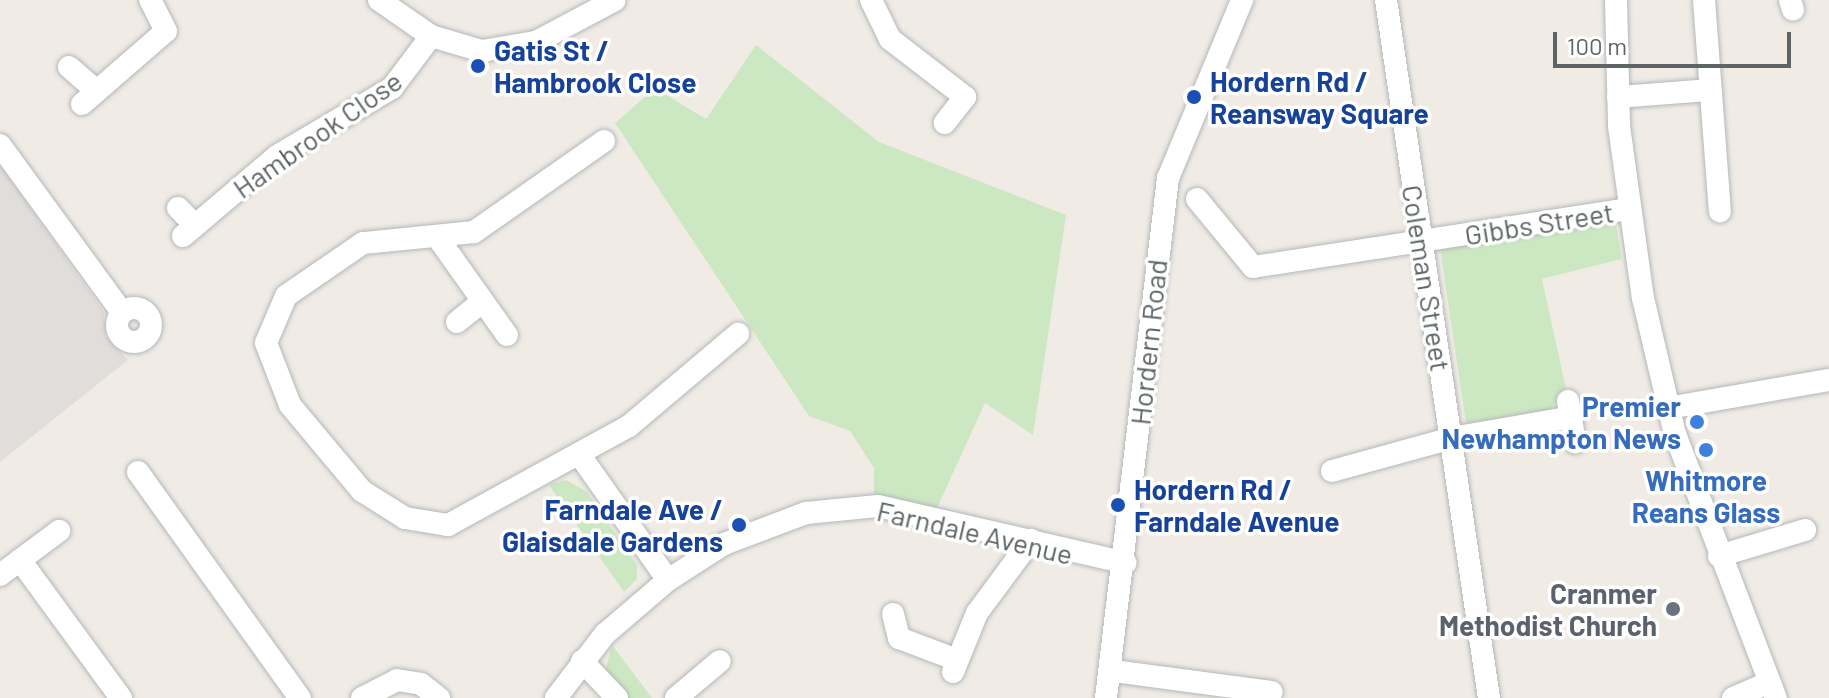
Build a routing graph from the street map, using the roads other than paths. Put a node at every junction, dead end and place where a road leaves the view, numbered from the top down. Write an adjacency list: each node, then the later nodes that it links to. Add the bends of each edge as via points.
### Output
1 (150, 0): 10 (street, via 166,31 88,97)
2 (379, 0): 9 (street)
3 (615, 0): 9 (street, via 519,49 482,51)
4 (871, 0): 13 (street, via 890,39 965,97)
5 (1242, 0): 39 (street, Hordern Road, via 1168,178)
6 (1386, 0): 21 (street, Coleman Street)
7 (1616, 0): 12 (street)
8 (1704, 0): 11 (street)
9 (431, 36): 17 (street, Hambrook Close, via 392,88 277,156 189,231)
10 (69, 67)
11 (1710, 90): 12 (street); 19 (street)
12 (1618, 97): 18 (street)
13 (945, 123)
14 (604, 141): 20 (street, via 474,232)
15 (0, 145): 23 (street)
16 (1197, 199): 21 (street, Gibbs Street, via 1253,267)
17 (178, 208)
18 (1628, 209): 21 (street, Gibbs Street); 28 (street)
19 (1720, 211)
20 (438, 238): 22 (street); 31 (street, via 363,243 286,296 266,343 290,405 362,491 426,524 462,520)
21 (1421, 240): 29 (street, Coleman Street)
22 (482, 302): 24 (street); 26 (street)
23 (122, 312)
24 (457, 322)
25 (738, 334): 31 (street, via 629,426)
26 (507, 335)
27 (1829, 380): 28 (street)
28 (1668, 408): 37 (street)
29 (1452, 438): 30 (street, via 1570,409); 32 (street); 56 (street, Coleman Street)
30 (1575, 442)
31 (579, 454): 41 (street)
32 (1332, 471)
33 (150, 478): 49 (street)
34 (1805, 530): 37 (street)
35 (59, 531): 38 (street)
36 (1031, 540): 39 (street, Farndale Avenue); 41 (street, Farndale Avenue, via 878,506 840,508 749,532); 42 (street, via 977,613 955,666 895,635)
37 (1719, 556): 46 (street)
38 (20, 560): 40 (street); 48 (street)
39 (1126, 563): 45 (street, Hordern Road)
40 (0, 575)
41 (668, 580): 43 (street, Farndale Avenue)
42 (893, 614)
43 (582, 661): 52 (street, Farndale Avenue); 53 (street)
44 (720, 661): 54 (street)
45 (1114, 671): 47 (street); 55 (street, Hordern Road)
46 (1773, 690): 57 (street)
47 (1272, 692)
48 (121, 698)
49 (300, 698)
50 (362, 698): 51 (street, via 409,680)
51 (439, 698)
52 (556, 698)
53 (617, 698)
54 (676, 698)
55 (1106, 698)
56 (1489, 698)
57 (1733, 698)

